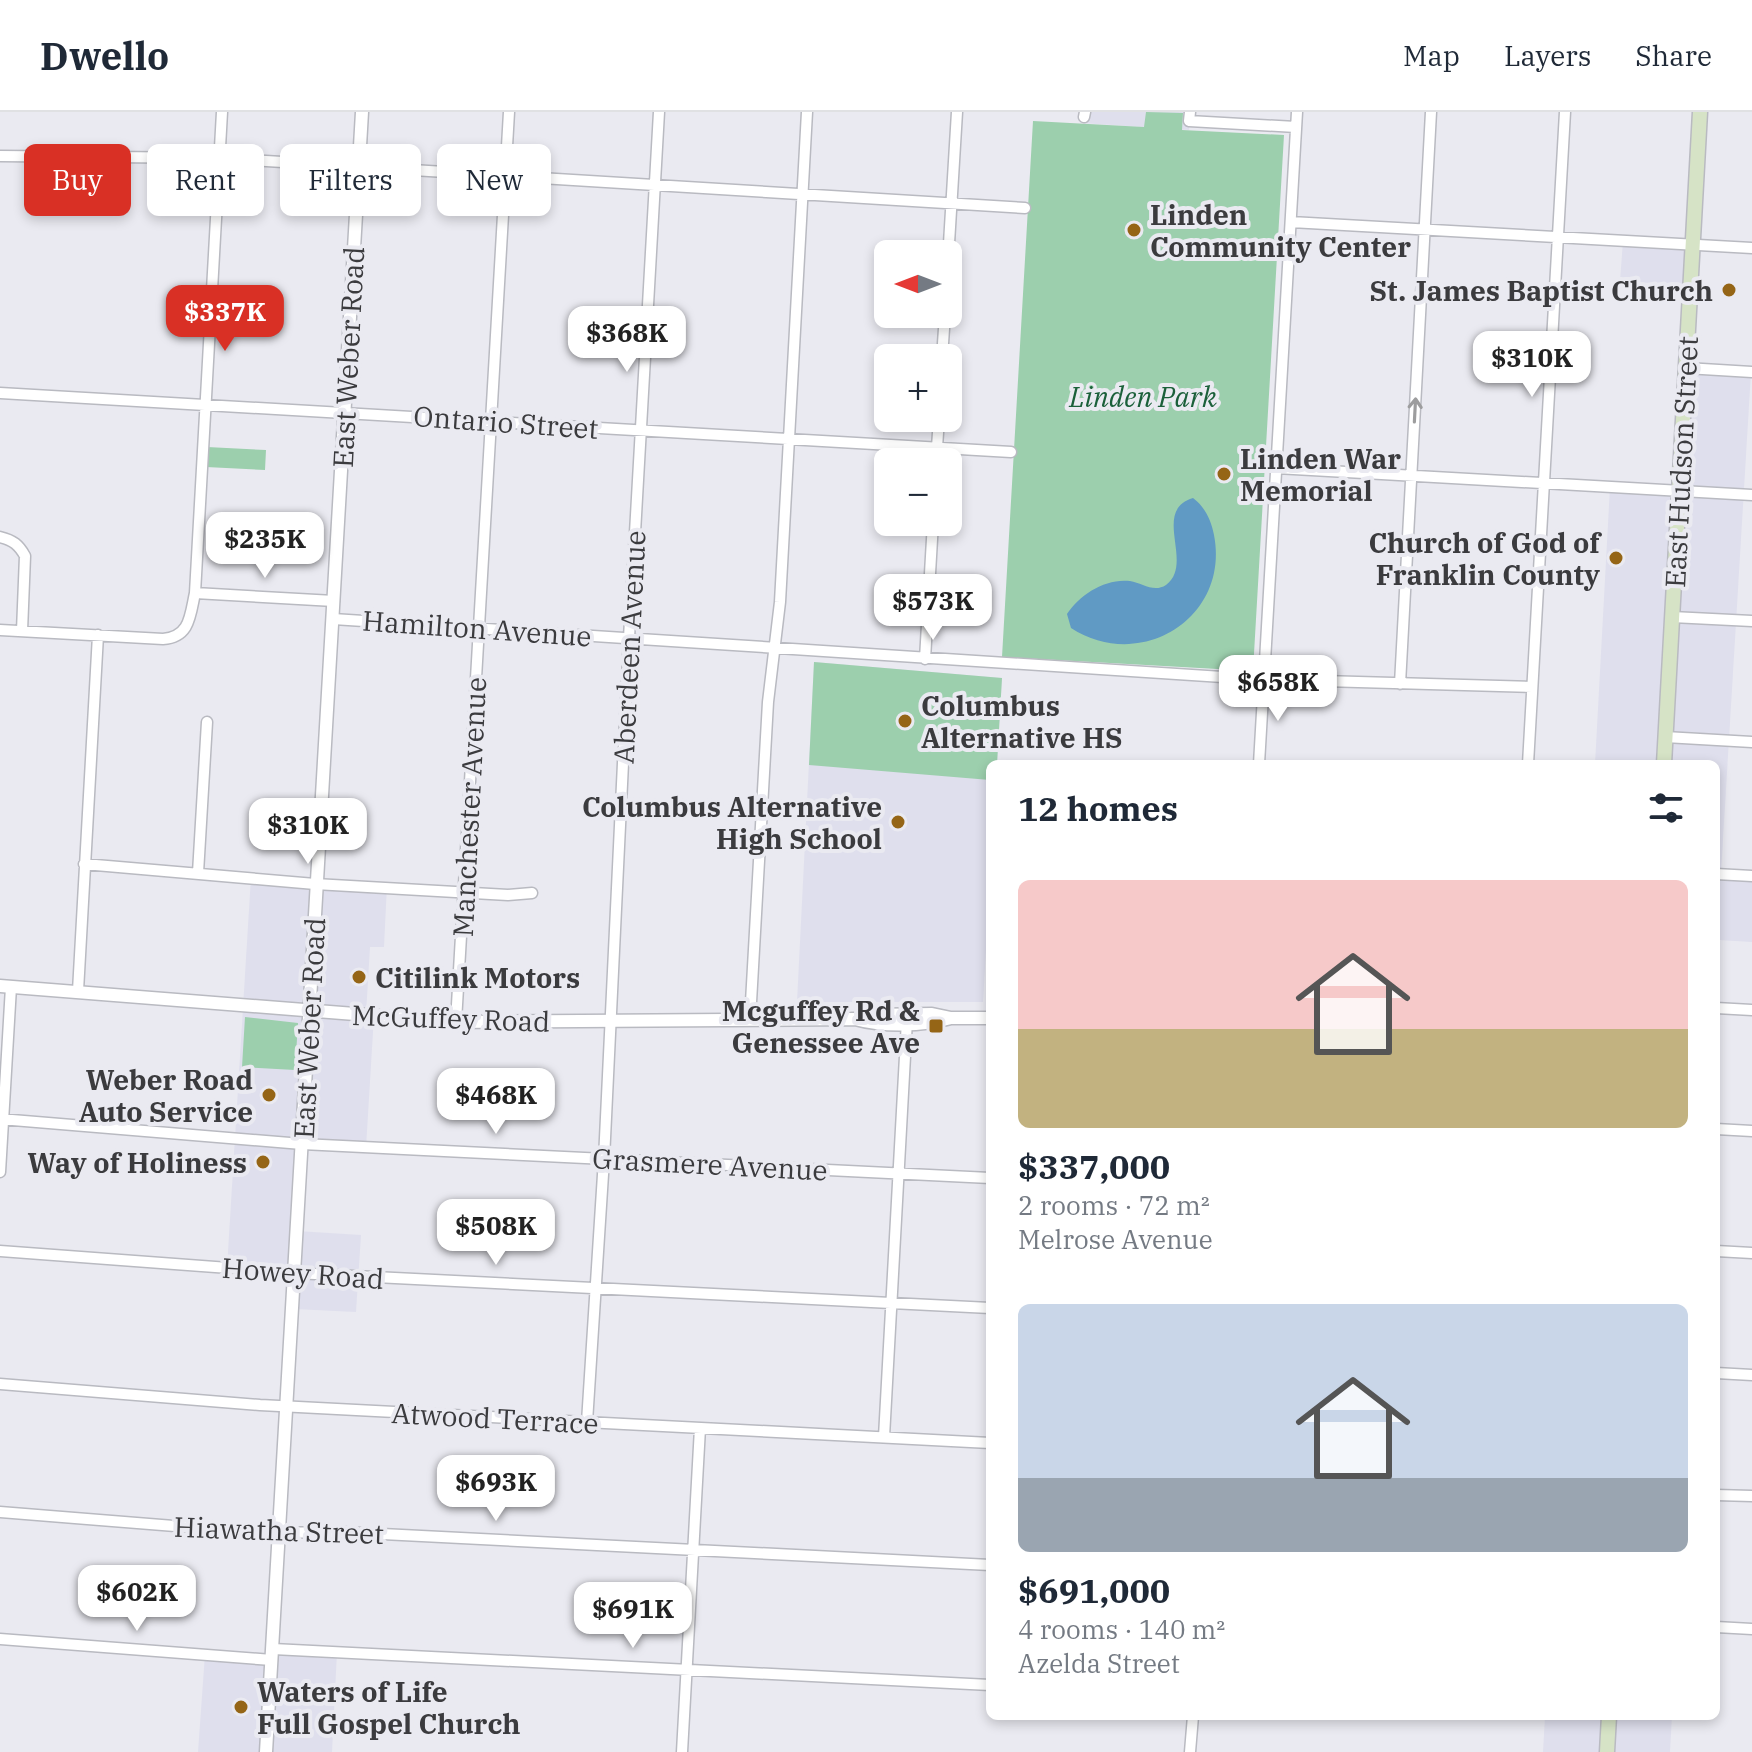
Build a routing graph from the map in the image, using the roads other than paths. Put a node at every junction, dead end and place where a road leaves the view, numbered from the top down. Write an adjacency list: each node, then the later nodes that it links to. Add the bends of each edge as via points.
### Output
1 (222, 112): 13 (street)
2 (362, 112): 14 (street, East Weber Road)
3 (509, 112): 15 (street, Manchester Avenue)
4 (659, 112): 19 (street, Aberdeen Avenue)
5 (807, 112): 20 (street)
6 (957, 112): 21 (street)
7 (1297, 112): 12 (street)
8 (1431, 112): 27 (street)
9 (1565, 112): 28 (street)
10 (1700, 112): 30 (main road, East Hudson Street)
11 (1190, 117): 12 (street)
12 (1296, 127): 26 (street)
13 (220, 144)
14 (360, 144)
15 (507, 144)
16 (0, 156): 17 (street)
17 (147, 157)
18 (551, 178): 19 (street)
19 (654, 184): 20 (street); 38 (street, Aberdeen Avenue)
20 (802, 193): 21 (street); 40 (street)
21 (952, 203): 22 (street); 29 (street)
22 (1025, 208)
23 (216, 216): 35 (street)
24 (356, 216): 36 (street, East Weber Road)
25 (504, 216): 37 (street, Manchester Avenue)
26 (1291, 222): 27 (street); 44 (street)
27 (1425, 230): 28 (street); 45 (street, one-way to 27)
28 (1558, 237): 30 (street); 46 (street)
29 (949, 240)
30 (1693, 245): 31 (street); 32 (main road, East Hudson Street)
31 (1752, 248)
32 (1686, 368): 33 (street); 47 (main road, East Hudson Street)
33 (1752, 372)
34 (0, 393): 35 (street, Ontario Street)
35 (205, 404): 36 (street, Ontario Street); 51 (street)
36 (345, 412): 37 (street, Ontario Street); 52 (street, East Weber Road)
37 (492, 421): 38 (street, Ontario Street); 56 (street, Manchester Avenue)
38 (641, 430): 40 (street, Ontario Street); 60 (street, Aberdeen Avenue)
39 (938, 432): 41 (street)
40 (789, 439): 41 (street, Ontario Street); 61 (street)
41 (937, 448)
42 (962, 449): 43 (street, Ontario Street)
43 (1011, 452)
44 (1276, 468): 45 (street); 63 (street)
45 (1411, 477): 46 (street); 64 (street)
46 (1544, 483): 47 (street); 65 (street)
47 (1679, 491): 48 (street); 53 (main road, East Hudson Street)
48 (1752, 495)
49 (932, 536): 62 (street)
50 (0, 537): 58 (street, via 10,539 25,556)
51 (195, 593): 52 (street, Hamilton Avenue); 59 (street, via 188,626 173,638)
52 (334, 601): 54 (street, East Weber Road)
53 (1672, 617): 55 (street); 67 (main road, East Hudson Street)
54 (333, 619): 56 (street, Hamilton Avenue); 76 (street, East Weber Road)
55 (1752, 621)
56 (480, 629): 60 (street, Hamilton Avenue); 77 (street, Manchester Avenue)
57 (0, 630): 58 (street)
58 (22, 631): 59 (street)
59 (98, 635): 72 (street)
60 (629, 638): 61 (street, Hamilton Avenue); 87 (street, Aberdeen Avenue)
61 (775, 648): 62 (street, Hamilton Avenue); 86 (street)
62 (925, 659): 63 (street, Hamilton Avenue)
63 (1263, 679): 64 (street, Hamilton Avenue); 69 (street)
64 (1400, 684): 65 (street, Hamilton Avenue)
65 (1532, 687): 70 (street)
66 (207, 722): 73 (street)
67 (1665, 737): 68 (street); 71 (main road, East Hudson Street)
68 (1752, 742)
69 (1259, 760)
70 (1528, 760)
71 (1664, 760)
72 (84, 864): 73 (street); 80 (street)
73 (198, 873): 76 (street)
74 (1720, 874): 75 (street)
75 (1752, 876)
76 (317, 884): 77 (street); 83 (street, East Weber Road)
77 (464, 892): 78 (street); 88 (street, Manchester Avenue)
78 (532, 893)
79 (5, 987): 80 (street, McGuffey Road); 89 (street)
80 (78, 991): 83 (street, McGuffey Road)
81 (1720, 1008): 82 (street)
82 (1752, 1010)
83 (310, 1011): 88 (street, McGuffey Road); 92 (street, East Weber Road)
84 (986, 1018): 85 (street, McGuffey Road, via 933,1023)
85 (907, 1019): 86 (street, McGuffey Road); 95 (street)
86 (750, 1020): 87 (street, McGuffey Road)
87 (610, 1021): 88 (street, McGuffey Road); 93 (street, Aberdeen Avenue)
88 (456, 1022)
89 (2, 1119): 92 (street, Grasmere Avenue); 94 (street)
90 (1720, 1129): 91 (street)
91 (1752, 1131)
92 (302, 1144): 93 (street, Grasmere Avenue); 100 (street, East Weber Road)
93 (604, 1159): 95 (street, Grasmere Avenue); 101 (street, Aberdeen Avenue)
94 (0, 1172)
95 (899, 1173): 96 (street, Grasmere Avenue); 102 (street)
96 (986, 1178)
97 (0, 1251): 100 (street, Howey Road)
98 (1720, 1251): 99 (street)
99 (1752, 1253)
100 (295, 1273): 101 (street, Howey Road); 107 (street, East Weber Road)
101 (596, 1289): 102 (street, Howey Road); 108 (street, Aberdeen Avenue)
102 (893, 1303): 103 (street, Howey Road); 110 (street)
103 (986, 1308)
104 (1720, 1373): 105 (street)
105 (1752, 1375)
106 (0, 1384): 107 (street, Atwood Terrace)
107 (287, 1407): 108 (street, Atwood Terrace); 115 (street, East Weber Road)
108 (587, 1422): 109 (street, Atwood Terrace)
109 (700, 1428): 110 (street, Atwood Terrace); 116 (street)
110 (884, 1437): 111 (street, Atwood Terrace)
111 (986, 1443)
112 (1720, 1495): 113 (street)
113 (1752, 1496)
114 (0, 1512): 115 (street, Hiawatha Street)
115 (279, 1531): 116 (street, Hiawatha Street); 121 (street, East Weber Road)
116 (693, 1550): 117 (street, Hiawatha Street); 122 (street)
117 (986, 1565)
118 (1720, 1627): 119 (street)
119 (1752, 1629)
120 (0, 1639): 121 (street)
121 (272, 1654): 122 (street); 126 (street, East Weber Road)
122 (686, 1670): 123 (street); 127 (street)
123 (986, 1685)
124 (1193, 1720): 128 (street)
125 (1609, 1720): 129 (main road)
126 (266, 1752)
127 (682, 1752)
128 (1190, 1752)
129 (1607, 1752)

